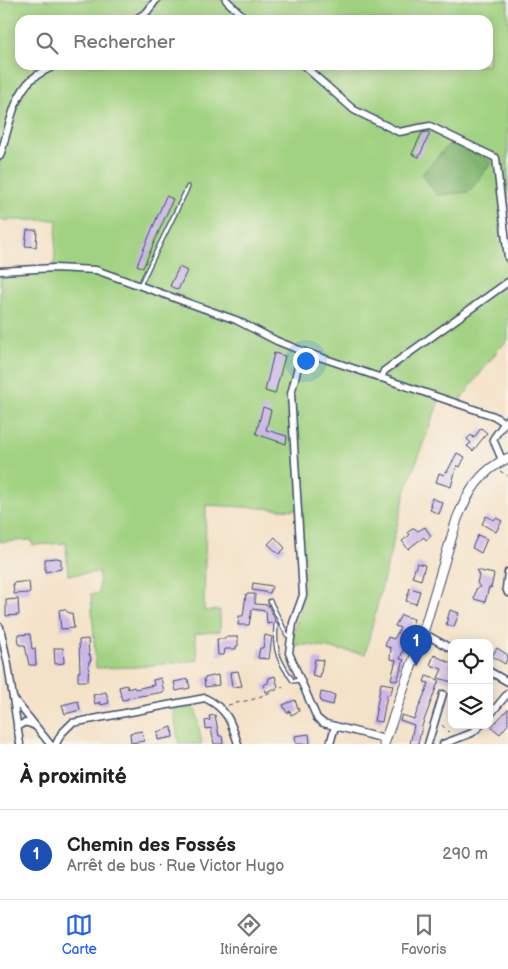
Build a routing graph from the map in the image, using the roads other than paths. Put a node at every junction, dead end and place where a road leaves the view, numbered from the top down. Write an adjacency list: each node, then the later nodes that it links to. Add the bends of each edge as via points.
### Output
1 (156, 0): 3 (street)
2 (226, 0): 4 (street)
3 (142, 15)
4 (242, 15)
5 (48, 70): 7 (street, via 25,87)
6 (309, 70): 9 (street, via 354,110 399,132 430,126 496,158)
7 (0, 156)
8 (188, 186): 12 (lane)
9 (508, 258)
10 (0, 271): 12 (street, via 96,270)
11 (508, 282): 14 (street, via 384,371)
12 (140, 285): 13 (street, via 236,320)
13 (302, 351): 14 (street); 23 (street, via 291,394 303,595)
14 (381, 378): 15 (street)
15 (506, 420): 16 (street, via 493,439)
16 (505, 459): 22 (main road, via 484,473 467,496)
17 (508, 572): 18 (street)
18 (508, 593)
19 (270, 600): 23 (lane)
20 (276, 625): 26 (lane, via 277,656 293,680)
21 (0, 627): 30 (street)
22 (423, 632): 24 (street); 36 (main road)
23 (290, 636): 26 (street, via 289,653)
24 (448, 647)
25 (493, 673): 27 (street)
26 (300, 680): 32 (street, via 317,718)
27 (508, 681)
28 (508, 693): 31 (street)
29 (443, 694): 42 (street)
30 (13, 698): 33 (street); 34 (street)
31 (493, 711)
32 (334, 726): 36 (street); 41 (street)
33 (37, 727): 34 (street, via 28,722); 38 (street)
34 (17, 728): 37 (street)
35 (476, 729): 43 (street)
36 (385, 742)
37 (20, 744)
38 (50, 744)
39 (56, 744): 40 (street, via 65,728 84,720 205,698 220,707 228,718)
40 (238, 744)
41 (330, 744)
42 (428, 744)
43 (443, 744)

